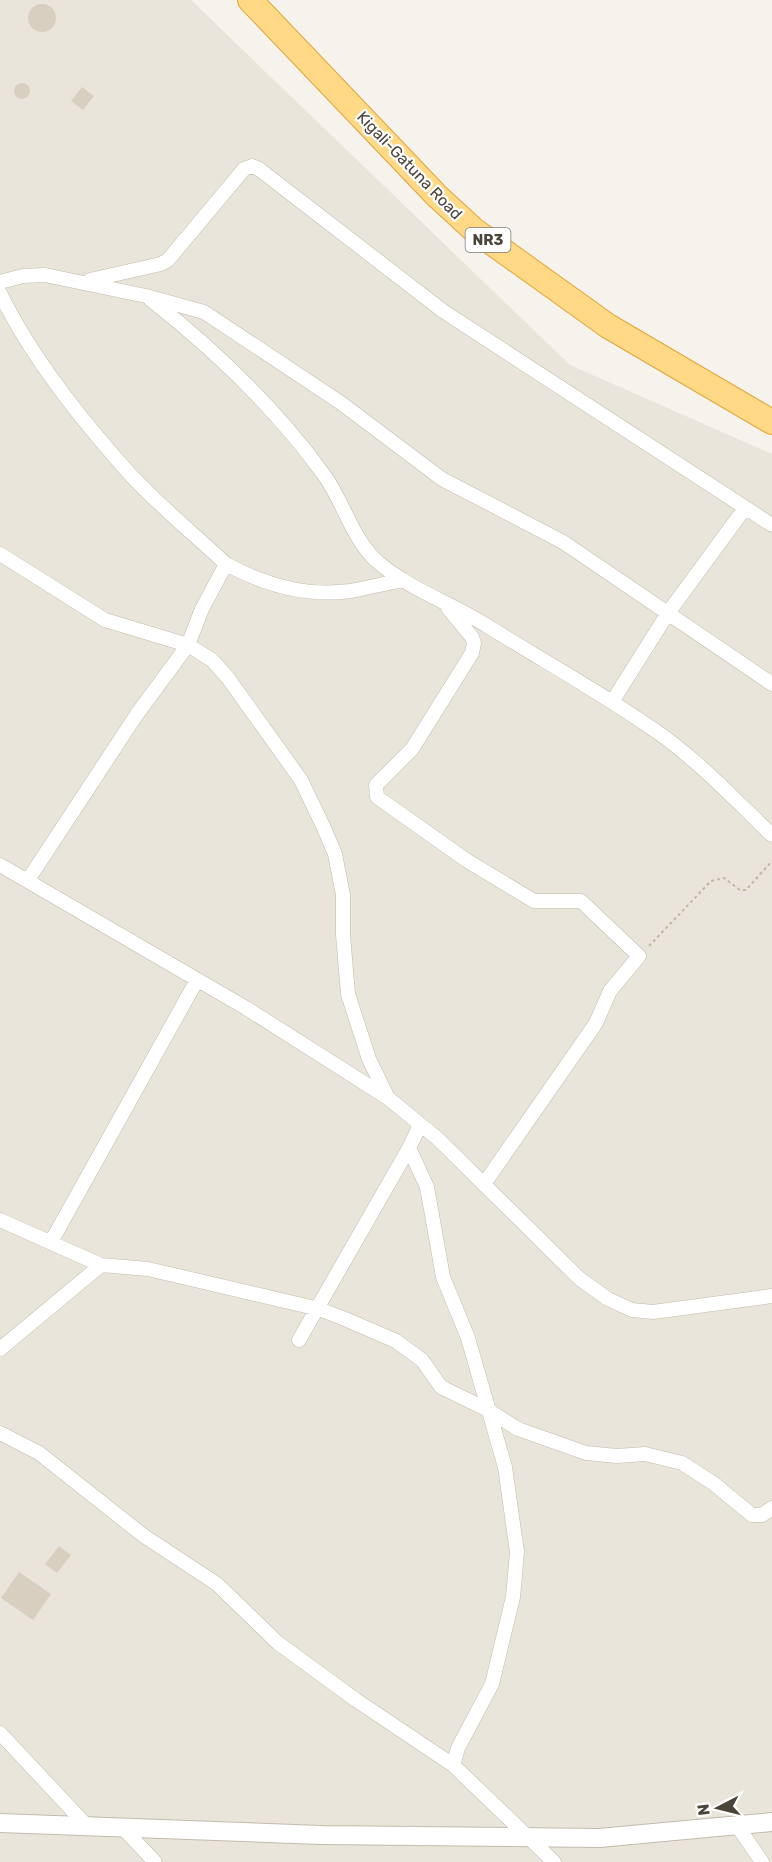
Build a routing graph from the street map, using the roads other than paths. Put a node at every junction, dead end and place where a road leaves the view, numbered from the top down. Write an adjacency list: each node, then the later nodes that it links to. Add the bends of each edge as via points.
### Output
1 (250, 0): 6 (highway, Kigali-Gatuna Road / NR3, via 474,230 608,326)
2 (0, 282): 3 (street, via 45,275)
3 (84, 282): 5 (street); 7 (street, via 168,260 244,169 259,168 443,311)
4 (0, 293): 10 (street, via 43,366 129,474)
5 (146, 296): 11 (street, via 204,340 259,393 325,476 364,549); 13 (street, via 204,312 341,403 442,479 563,542)
6 (772, 422)
7 (745, 508): 8 (street); 13 (street)
8 (772, 525)
9 (0, 554): 14 (street, via 105,620)
10 (226, 564): 11 (street, via 280,587 308,590 349,591); 14 (street)
11 (404, 580): 12 (street)
12 (443, 601): 16 (street); 24 (street, via 472,637 472,653 412,749 376,785 377,797 466,860 534,901 581,901 639,956 610,991 596,1023)
13 (668, 613): 15 (street); 16 (street)
14 (188, 645): 19 (street, via 137,714); 21 (street, via 212,660 228,678 300,780 323,826 335,854 343,896 348,994 369,1059)
15 (772, 684)
16 (612, 702): 17 (street, via 694,762)
17 (772, 835)
18 (0, 865): 19 (street)
19 (28, 880): 20 (street)
20 (197, 980): 21 (street); 26 (street)
21 (388, 1098): 22 (street)
22 (420, 1125): 23 (street); 24 (street)
23 (409, 1148): 29 (street); 32 (street, via 427,1187 443,1277 468,1338)
24 (484, 1184): 28 (street, via 580,1279 620,1306 653,1312)
25 (0, 1220): 26 (street)
26 (51, 1242): 27 (street)
27 (101, 1265): 29 (street, via 148,1269); 31 (street)
28 (772, 1296)
29 (318, 1309): 30 (street); 32 (street, via 396,1341 422,1360 441,1387)
30 (299, 1340)
31 (0, 1349)
32 (488, 1410): 34 (street, via 518,1428 586,1453 645,1454 682,1463 752,1515 762,1515); 36 (street, via 505,1467 512,1511 517,1552 513,1597 492,1684 458,1748)
33 (0, 1433): 36 (street, via 39,1453 144,1536 217,1584 287,1649)
34 (772, 1508)
35 (0, 1733): 40 (street)
36 (453, 1766): 42 (street)
37 (772, 1822): 39 (street)
38 (0, 1823): 40 (street)
39 (736, 1824): 42 (street, via 599,1838); 45 (street)
40 (86, 1825): 41 (street)
41 (123, 1827): 42 (street); 43 (street)
42 (531, 1838): 44 (street)
43 (155, 1862)
44 (554, 1862)
45 (762, 1862)

